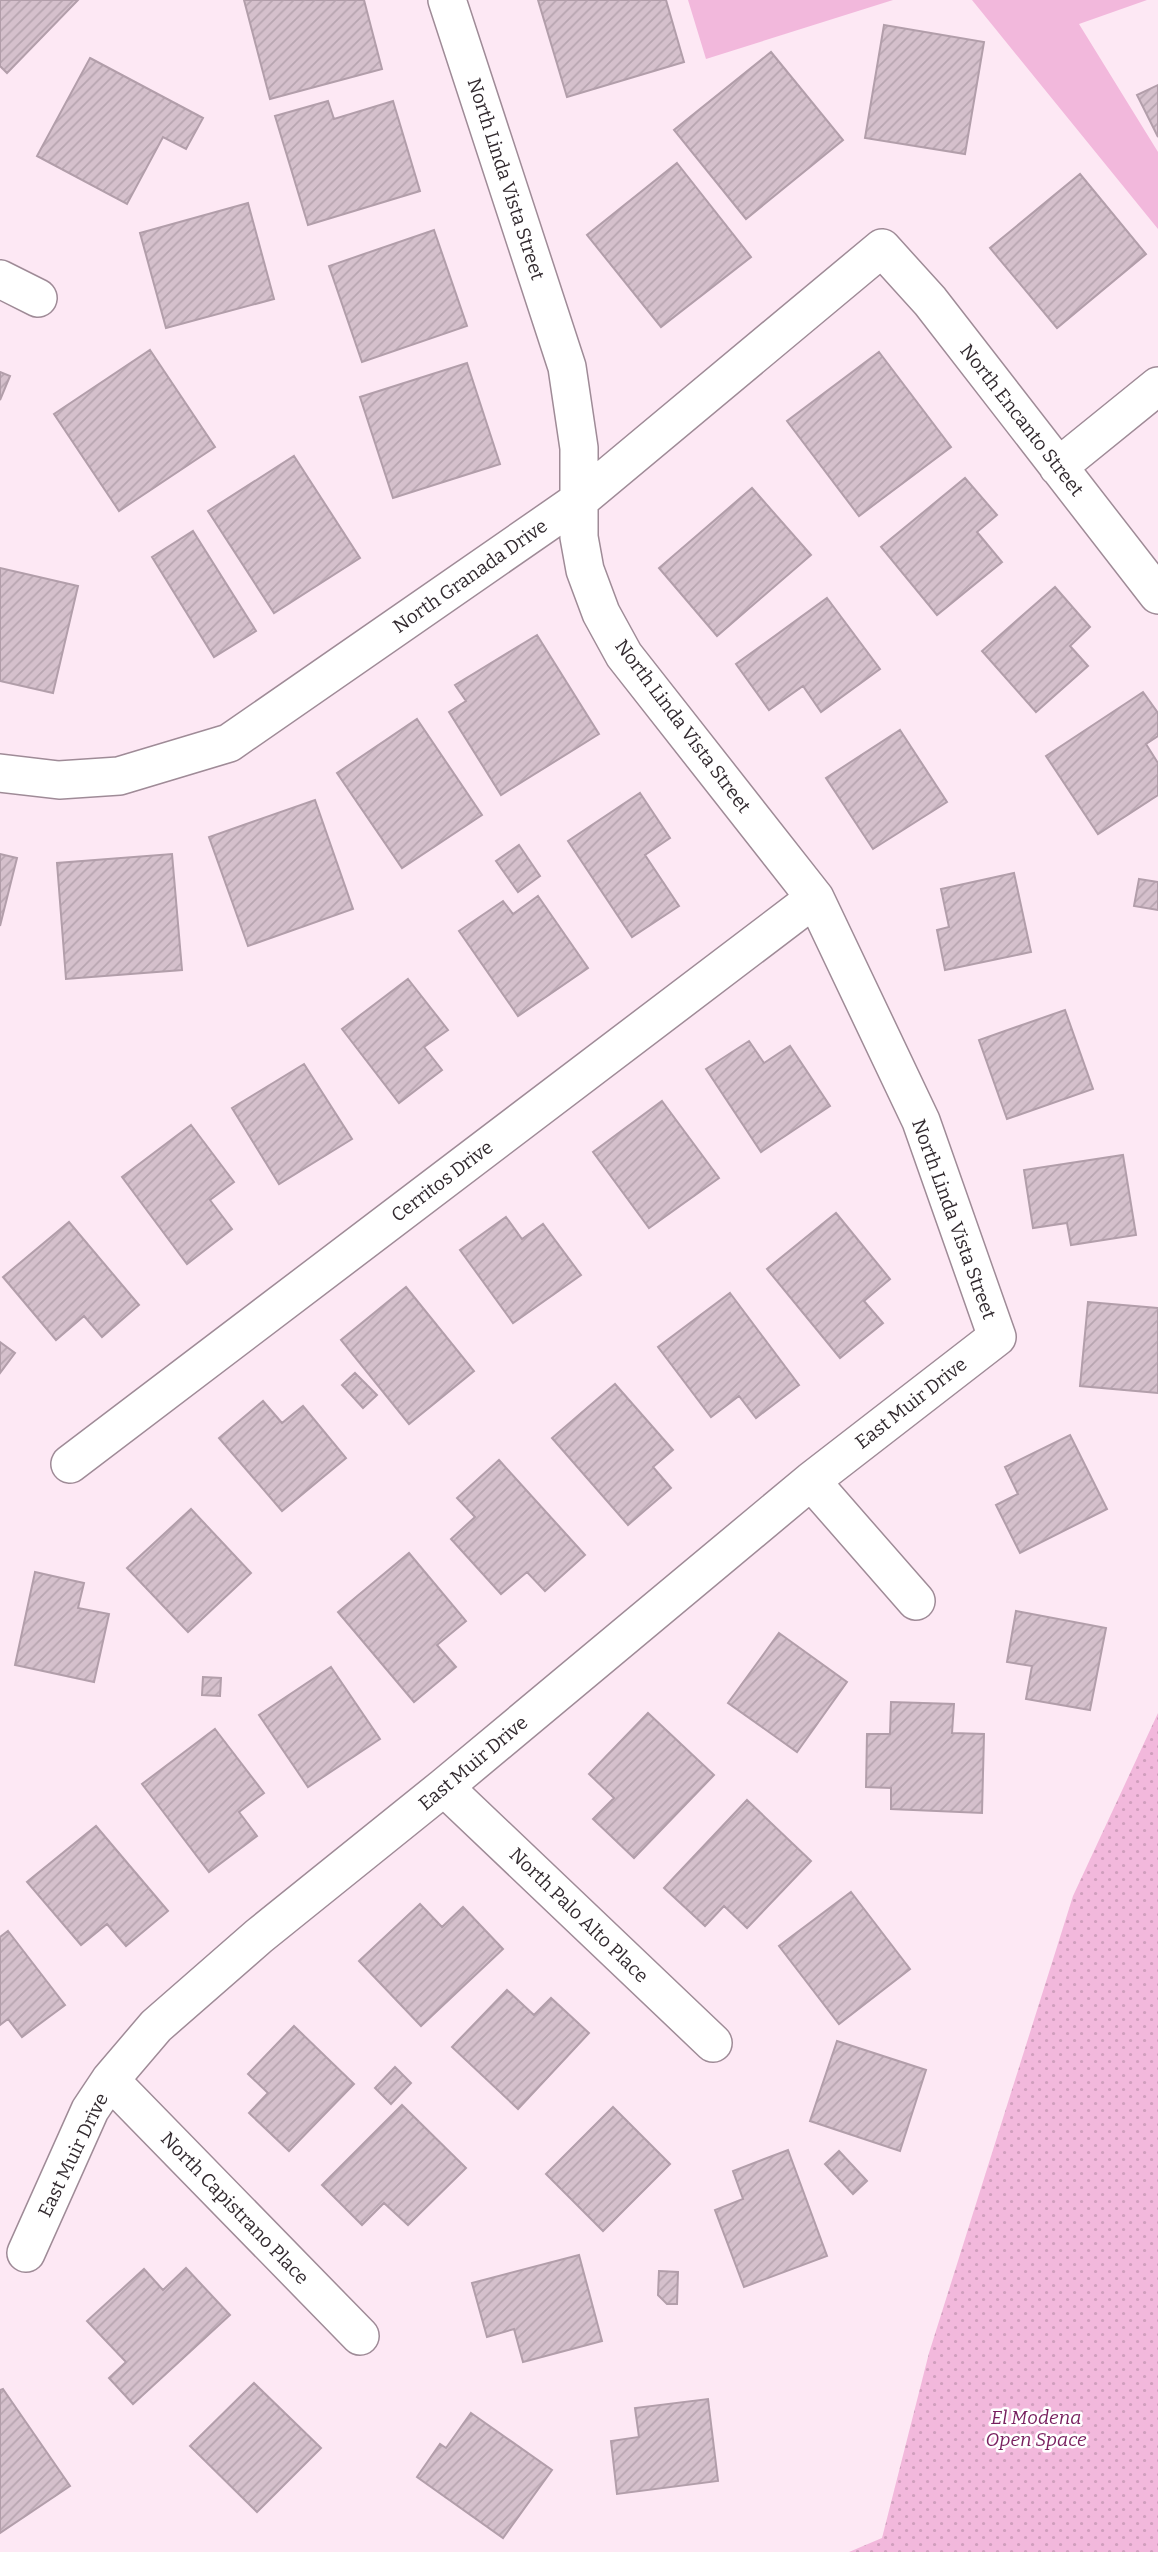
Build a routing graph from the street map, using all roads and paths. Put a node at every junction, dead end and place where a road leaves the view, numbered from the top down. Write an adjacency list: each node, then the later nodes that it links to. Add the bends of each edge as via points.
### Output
1 (447, 0): 7 (street, North Linda Vista Street, via 567,367)
2 (881, 248): 6 (street, North Encanto Street, via 930,301); 7 (street, North Granada Drive)
3 (0, 279): 4 (street)
4 (38, 298)
5 (1158, 386): 6 (street)
6 (1058, 467): 8 (street, North Encanto Street)
7 (581, 499): 9 (street, North Granada Drive, via 229,743 119,776 59,780); 10 (street, North Linda Vista Street, via 579,537 584,570 624,655)
8 (1158, 595)
9 (0, 773)
10 (815, 898): 11 (street, North Linda Vista Street, via 920,1121); 12 (street, Cerritos Drive)
11 (997, 1337): 13 (street, East Muir Drive)
12 (70, 1464)
13 (811, 1482): 14 (street); 15 (street, East Muir Drive)
14 (916, 1601)
15 (444, 1787): 16 (street, North Palo Alto Place); 17 (street, East Muir Drive, via 156,2026)
16 (713, 2043)
17 (110, 2080): 18 (street, East Muir Drive, via 90,2110); 19 (street, North Capistrano Place)
18 (26, 2253)
19 (360, 2336)

